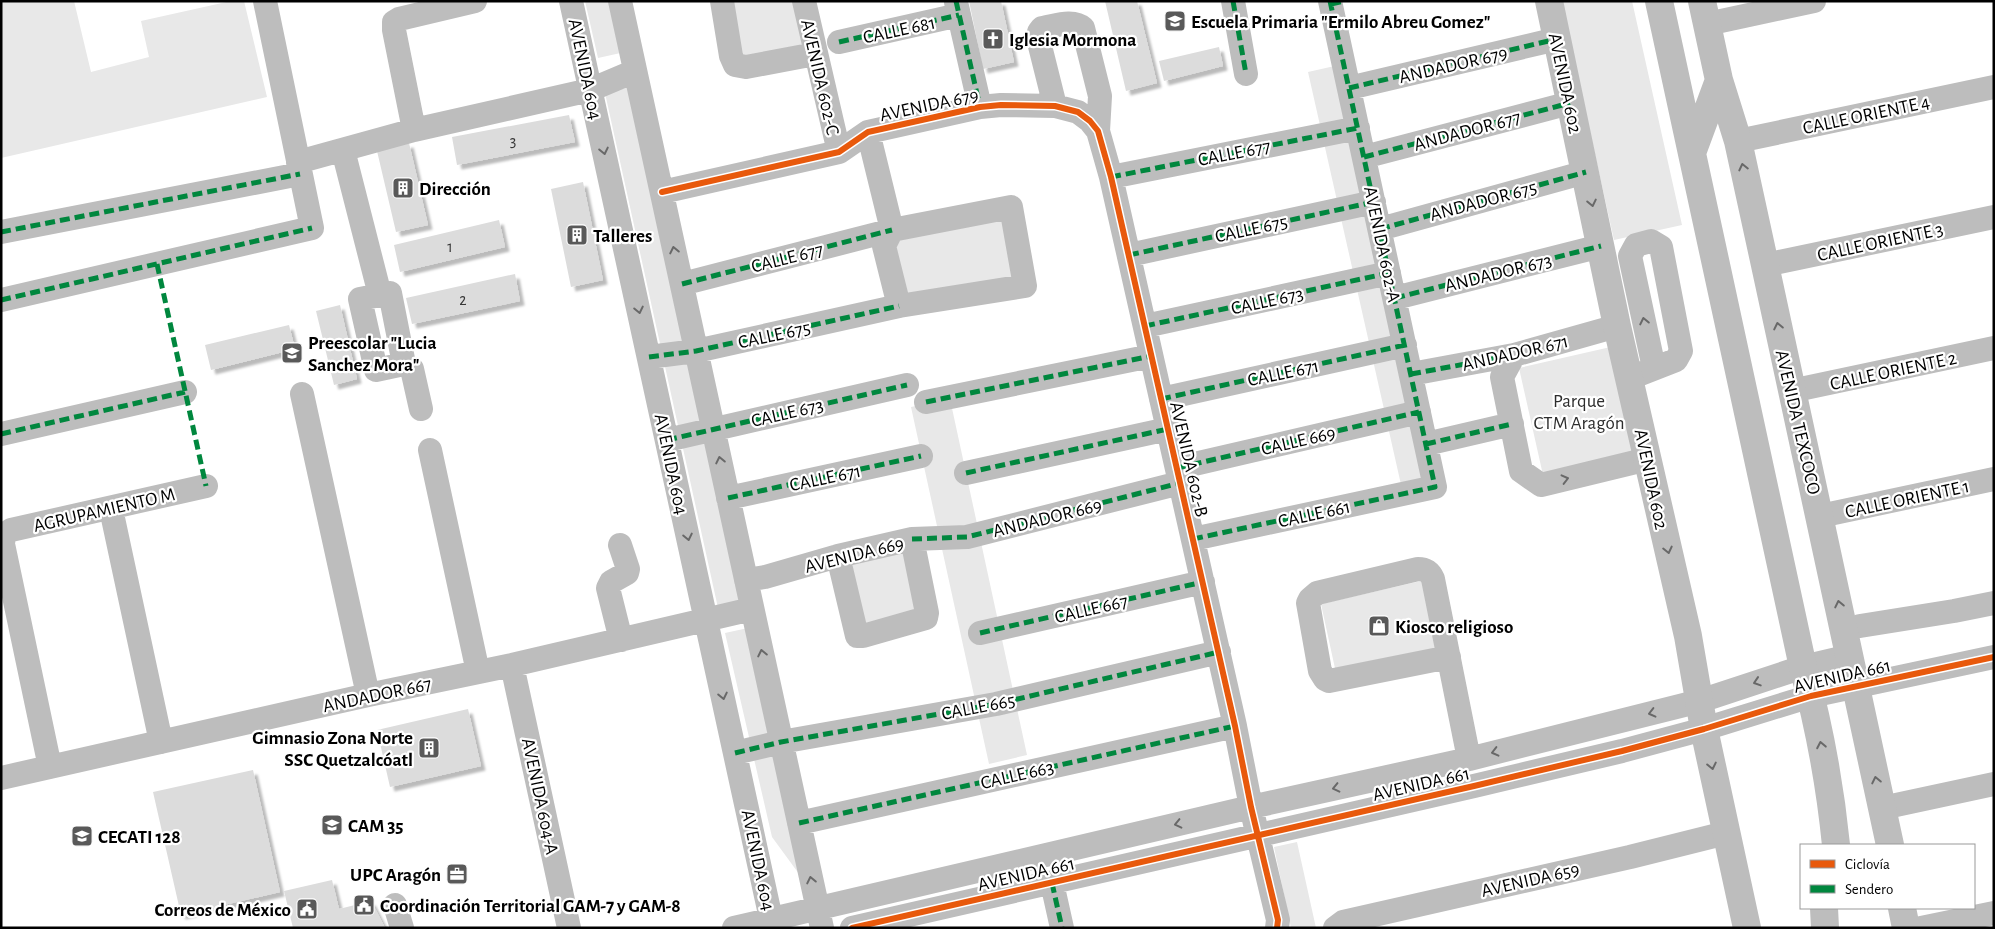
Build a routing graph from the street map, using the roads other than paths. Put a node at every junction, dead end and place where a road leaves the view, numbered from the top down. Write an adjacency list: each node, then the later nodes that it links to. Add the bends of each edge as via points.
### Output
1 (265, 1): 36 (street)
2 (475, 1): 29 (street, via 394,22)
3 (571, 1): 23 (street, AVENIDA 604)
4 (620, 1): 18 (street)
5 (722, 1): 17 (street, via 735,65 746,67)
6 (804, 1): 17 (street, AVENIDA 602-C)
7 (1234, 1): 19 (street)
8 (1549, 1): 15 (main road, AVENIDA 602)
9 (1643, 1): 104 (main road)
10 (1659, 1): 34 (main road)
11 (1814, 1): 14 (street)
12 (1335, 2): 22 (street, AVENIDA 602-A)
13 (958, 8): 16 (street, CALLE 681); 26 (street)
14 (1705, 13): 20 (main road, AVENIDA TEXCOCO)
15 (1557, 39): 22 (street, ANDADOR 679); 24 (main road, AVENIDA 602)
16 (839, 42)
17 (816, 54): 33 (street, AVENIDA 602-C)
18 (635, 71): 23 (street); 39 (street)
19 (1246, 74)
20 (1720, 80): 31 (main road, AVENIDA TEXCOCO); 34 (main road)
21 (1994, 87): 31 (street, CALLE ORIENTE 4)
22 (1349, 88): 28 (street, AVENIDA 602-A)
23 (590, 90): 29 (street); 60 (street, AVENIDA 604, one-way to 60)
24 (1570, 103): 35 (street, ANDADOR 677); 37 (main road, AVENIDA 602)
25 (1054, 106): 26 (street, AVENIDA 679); 27 (street, AVENIDA 679, via 1078,112); 27 (street, AVENIDA 602-B, via 1039,32 1042,28 1079,24 1083,28 1100,96)
26 (980, 107): 30 (street, AVENIDA 679)
27 (1094, 126): 38 (street, AVENIDA 602-B)
28 (1358, 128): 35 (street, AVENIDA 602-A); 38 (street, CALLE 677)
29 (414, 130): 32 (street)
30 (868, 132): 33 (street, AVENIDA 679); 43 (street)
31 (1738, 141): 47 (main road, AVENIDA TEXCOCO, one-way to 31)
32 (343, 150): 36 (street); 68 (street, via 380,295 390,293 404,364 412,368)
33 (839, 152): 39 (street, AVENIDA 679)
34 (1692, 153): 104 (main road)
35 (1364, 157): 40 (street, AVENIDA 602-A)
36 (299, 168): 44 (street); 51 (street, via 312,228)
37 (1586, 172): 42 (street, ANDADOR 675); 45 (main road, AVENIDA 602, one-way to 45)
38 (1111, 177): 46 (street, AVENIDA 602-B)
39 (662, 192): 49 (street, one-way to 39)
40 (1374, 202): 42 (street, AVENIDA 602-A); 46 (street, CALLE 675)
41 (1994, 217): 47 (street, CALLE ORIENTE 3)
42 (1380, 229): 48 (street, AVENIDA 602-A)
43 (892, 230): 49 (street, CALLE 677); 52 (street, via 884,246); 52 (street, CALLE 677, via 1011,208 1025,286)
44 (1, 232)
45 (1601, 246): 50 (street, ANDADOR 673); 54 (main road, AVENIDA 602)
46 (1129, 255): 53 (street, AVENIDA 602-B)
47 (1765, 265): 63 (main road, AVENIDA TEXCOCO, one-way to 47)
48 (1389, 273): 50 (street, AVENIDA 602-A); 53 (street, CALLE 673)
49 (682, 284): 57 (street)
50 (1394, 298): 55 (street, AVENIDA 602-A)
51 (1, 300)
52 (899, 306): 57 (street, CALLE 675)
53 (1145, 326): 59 (street, AVENIDA 602-B)
54 (1617, 326): 58 (street, ANDADOR 671); 78 (main road, AVENIDA 602, one-way to 78, via 1642,373)
55 (1405, 345): 61 (street, AVENIDA 602-A); 66 (street, CALLE 671)
56 (1994, 348): 63 (street, CALLE ORIENTE 2)
57 (696, 351): 60 (street, CALLE 675); 71 (street)
58 (1514, 355): 61 (street, ANDADOR 671); 70 (street, via 1502,377)
59 (1152, 356): 66 (street, AVENIDA 602-B); 67 (street)
60 (649, 357): 74 (street, AVENIDA 604)
61 (1411, 374): 69 (street, AVENIDA 602-A)
62 (907, 385): 71 (street, CALLE 673)
63 (1791, 391): 86 (main road, AVENIDA TEXCOCO)
64 (185, 392): 73 (street)
65 (302, 394): 107 (street)
66 (1161, 399): 72 (street, AVENIDA 602-B)
67 (926, 402)
68 (421, 409)
69 (1419, 412): 75 (street, AVENIDA 602-A); 80 (street, CALLE 669)
70 (1512, 424): 75 (street); 78 (street, one-way to 78, via 1521,471 1541,485)
71 (713, 429): 74 (street, CALLE 673); 84 (street, one-way to 71)
72 (1168, 429): 79 (street); 80 (street, AVENIDA 602-B)
73 (1, 434)
74 (667, 440): 95 (street, AVENIDA 604, one-way to 95)
75 (1426, 444): 83 (street, AVENIDA 602-A)
76 (430, 450): 105 (street)
77 (921, 456): 84 (street, CALLE 671)
78 (1648, 459): 109 (main road, AVENIDA 602, one-way to 109)
79 (966, 473)
80 (1178, 476): 87 (street, ANDADOR 669, via 967,537); 88 (street, AVENIDA 602-B)
81 (1994, 479): 86 (street, CALLE ORIENTE 1)
82 (206, 486): 85 (street, AGRUPAMIENTO M)
83 (1435, 486): 88 (street, CALLE 661)
84 (728, 498): 91 (street)
85 (111, 509): 112 (street); 116 (street, AGRUPAMIENTO M, via 11,530 4,535 3,544)
86 (1820, 516): 100 (main road, AVENIDA TEXCOCO, one-way to 86)
87 (912, 539): 90 (street, AVENIDA 669); 90 (street, AVENIDA 669, via 926,618 863,636 857,636)
88 (1193, 539): 92 (street, AVENIDA 602-B)
89 (620, 545): 98 (street, via 627,573 609,584 608,588)
90 (838, 556): 91 (street, AVENIDA 669)
91 (746, 580): 94 (street)
92 (1203, 582): 97 (street, CALLE 667); 99 (street, AVENIDA 602-B)
93 (1994, 603): 96 (street)
94 (752, 609): 95 (street, ANDADOR 667); 113 (street, one-way to 94)
95 (706, 620): 98 (street, ANDADOR 667); 114 (street, AVENIDA 604, one-way to 114)
96 (1860, 626)
97 (980, 633)
98 (621, 640): 103 (street, ANDADOR 667)
99 (1219, 652): 110 (street, AVENIDA 602-B); 113 (street, CALLE 665, via 996,704)
100 (1850, 656): 104 (street, AVENIDA 661); 106 (main road, AVENIDA TEXCOCO)
101 (1449, 657): 101 (street, via 1330,681 1320,671 1308,603 1317,593 1423,569 1433,579); 115 (street)
102 (1994, 657): 106 (street, AVENIDA 661)
103 (512, 665): 105 (street, ANDADOR 667); 137 (street, AVENIDA 604-A)
104 (1795, 670): 108 (main road); 109 (street, AVENIDA 661, one-way to 109)
105 (478, 672): 107 (street, ANDADOR 667)
106 (1857, 686): 108 (street, AVENIDA 661); 120 (main road, AVENIDA TEXCOCO, one-way to 106)
107 (368, 695): 112 (street, ANDADOR 667)
108 (1802, 699): 111 (street, AVENIDA 661); 124 (main road); 125 (main road, one-way to 108, via 1829,786)
109 (1700, 701): 111 (main road, AVENIDA 602); 115 (street, AVENIDA 661, one-way to 115)
110 (1235, 726): 119 (street, AVENIDA 602-B); 121 (street, CALLE 663)
111 (1704, 729): 122 (main road, AVENIDA 602, one-way to 122); 123 (street, AVENIDA 661, via 1599,757)
112 (161, 742): 116 (street, ANDADOR 667)
113 (781, 742): 114 (street, CALLE 665); 121 (street)
114 (735, 752): 134 (street, AVENIDA 604)
115 (1469, 759): 119 (street, AVENIDA 661, one-way to 119)
116 (50, 767): 117 (street, ANDADOR 667)
117 (1, 778)
118 (1994, 784): 120 (street)
119 (1250, 807): 123 (street); 133 (street, AVENIDA 661, one-way to 133)
120 (1882, 808): 126 (main road, AVENIDA TEXCOCO)
121 (799, 823): 133 (street, one-way to 121)
122 (1726, 832): 135 (street, AVENIDA 659, via 1343,922); 142 (main road, AVENIDA 602)
123 (1257, 836): 127 (street, AVENIDA 661); 141 (street, via 1278,920)
124 (1818, 844)
125 (1836, 844)
126 (1890, 844)
127 (1052, 883): 139 (street, AVENIDA 661); 140 (street)
128 (396, 905): 136 (street)
129 (1824, 909): 143 (main road)
130 (1841, 909): 144 (main road)
131 (1902, 909): 145 (main road)
132 (1994, 913): 146 (street)
133 (820, 918): 134 (street, AVENIDA 661)
134 (772, 923): 138 (street, AVENIDA 661)
135 (1335, 927)
136 (402, 928)
137 (569, 928)
138 (734, 928)
139 (852, 928)
140 (1062, 928)
141 (1277, 928)
142 (1746, 928)
143 (1826, 928)
144 (1843, 928)
145 (1906, 928)
146 (1921, 928)

